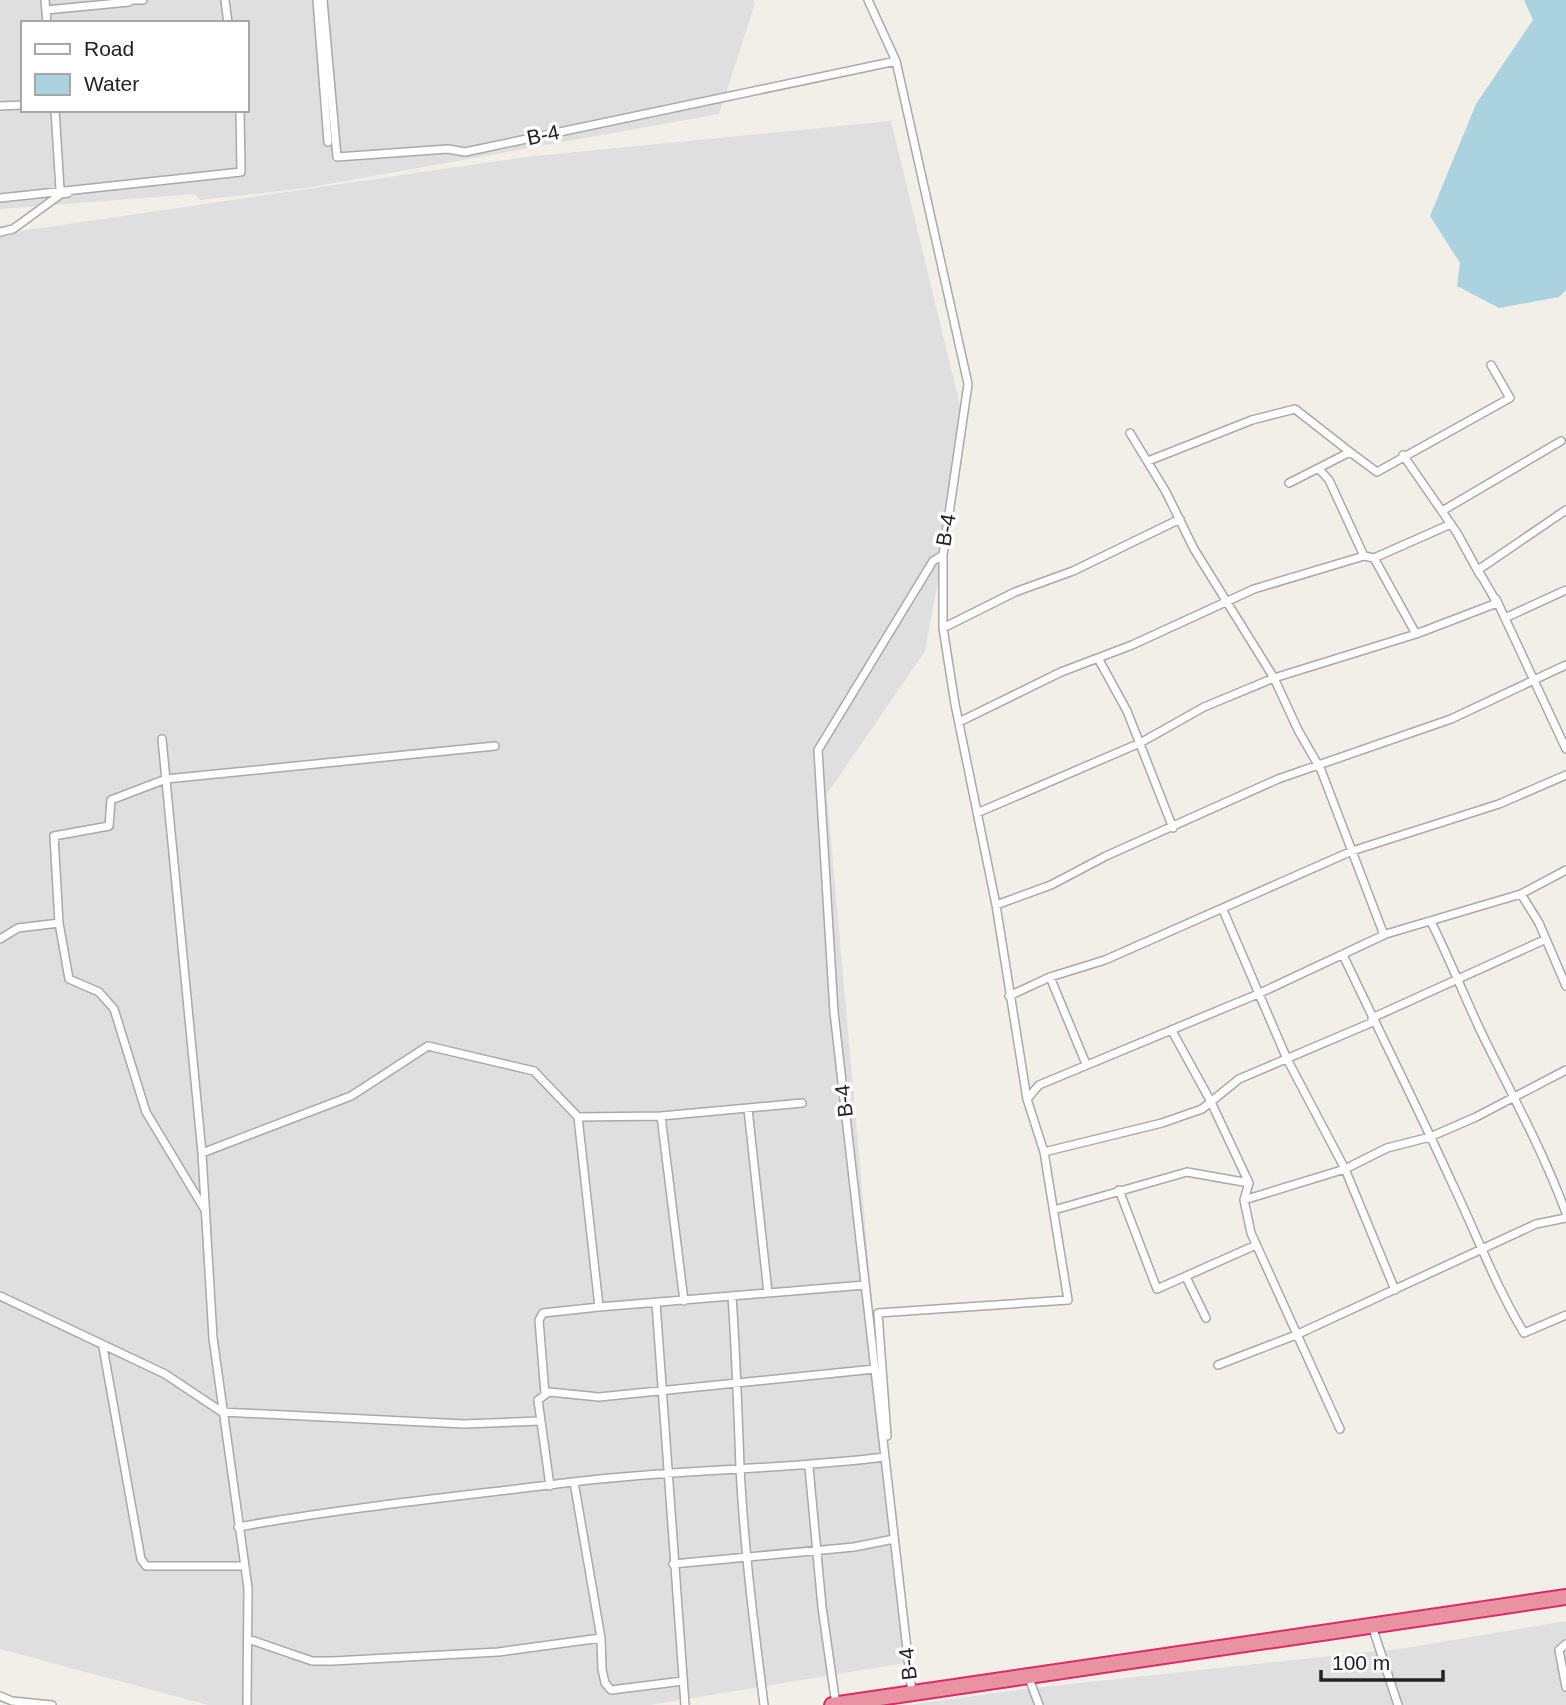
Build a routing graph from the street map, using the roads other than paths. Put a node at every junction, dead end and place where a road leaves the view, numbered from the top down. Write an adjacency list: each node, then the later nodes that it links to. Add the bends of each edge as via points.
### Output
1 (45, 0): 8 (street)
2 (144, 0): 7 (street)
3 (225, 0): 10 (street)
4 (317, 0): 16 (street)
5 (323, 0): 11 (street, B-4, via 337,157 448,149 465,152)
6 (868, 0): 11 (street)
7 (129, 1): 8 (street)
8 (46, 10): 9 (street)
9 (47, 21)
10 (228, 21)
11 (896, 61): 33 (street, B-4, via 968,384)
12 (21, 104): 13 (street)
13 (0, 106)
14 (55, 112): 18 (street)
15 (240, 112): 17 (street, via 241,172)
16 (328, 142)
17 (137, 183): 18 (street); 20 (street, via 61,194 13,229)
18 (60, 189): 19 (street)
19 (0, 198)
20 (0, 232)
21 (1491, 365): 25 (street, via 1510,398)
22 (1130, 433): 26 (street)
23 (1560, 441): 30 (street)
24 (1350, 452): 25 (street, via 1377,472); 26 (street, via 1295,409 1252,420); 27 (street)
25 (1403, 455): 30 (street)
26 (1148, 461): 31 (street)
27 (1319, 469): 28 (street); 34 (street, via 1329,480)
28 (1289, 484)
29 (1566, 510): 36 (street)
30 (1442, 511): 32 (street)
31 (1180, 519): 38 (street); 40 (street)
32 (1451, 524): 35 (street); 36 (street)
33 (943, 555): 40 (street); 98 (street, B-4, via 933,561 818,750 834,1012)
34 (1364, 556): 35 (street); 38 (street)
35 (1374, 558): 41 (street)
36 (1478, 570): 39 (street); 41 (street, via 1497,603)
37 (1566, 590): 39 (street)
38 (1226, 602): 42 (street); 44 (street)
39 (1507, 617): 45 (street)
40 (943, 628): 46 (street)
41 (1416, 634): 44 (street)
42 (1099, 660): 46 (street); 48 (street)
43 (1566, 665): 45 (street)
44 (1274, 678): 48 (street, via 1204,707); 51 (street)
45 (1532, 681): 50 (street); 51 (street, via 1451,719)
46 (958, 722): 54 (street)
47 (162, 739): 53 (street)
48 (1140, 743): 54 (street); 55 (street)
49 (495, 746): 53 (street)
50 (1566, 749)
51 (1317, 764): 55 (street); 56 (street)
52 (1566, 775): 56 (street, via 1499,804)
53 (166, 779): 62 (street, via 111,800 109,826 54,836); 86 (street)
54 (977, 813): 59 (street)
55 (1173, 828): 59 (street)
56 (1354, 850): 60 (street); 63 (street)
57 (1566, 870): 58 (street)
58 (1521, 894): 61 (street); 65 (street)
59 (996, 905): 71 (street)
60 (1223, 910): 67 (street, via 1105,960); 70 (street)
61 (1431, 922): 63 (street); 68 (street)
62 (59, 923): 64 (street, via 18,928); 93 (street, via 69,979 99,992 114,1009 146,1112)
63 (1384, 935): 66 (street)
64 (0, 939)
65 (1544, 940): 68 (street); 69 (street)
66 (1343, 955): 70 (street); 72 (street)
67 (1050, 977): 71 (street); 75 (street)
68 (1460, 979): 72 (street); 77 (street)
69 (1566, 986)
70 (1258, 994): 73 (street); 74 (street)
71 (1009, 996): 78 (street)
72 (1372, 1020): 74 (street); 84 (street)
73 (1172, 1031): 75 (street); 79 (street)
74 (1287, 1059): 79 (street, via 1240,1079); 87 (street)
75 (1086, 1064): 78 (street, via 1040,1085)
76 (1566, 1070): 77 (street)
77 (1515, 1096): 84 (street); 92 (street)
78 (1027, 1099): 85 (street)
79 (1210, 1100): 85 (street, via 1202,1109 1162,1123); 88 (street)
80 (802, 1103): 81 (street)
81 (748, 1109): 82 (street); 100 (street)
82 (662, 1116): 83 (street); 103 (street)
83 (578, 1117): 86 (street, via 534,1072 428,1046 351,1096); 105 (street)
84 (1430, 1137): 87 (street, via 1387,1148); 96 (street)
85 (1044, 1152): 91 (street)
86 (202, 1153): 93 (street)
87 (1345, 1169): 90 (street); 99 (street)
88 (1249, 1183): 89 (street, via 1187,1172); 90 (street)
89 (1119, 1191): 91 (street); 97 (street, via 1157,1289)
90 (1244, 1200): 95 (street)
91 (1054, 1210): 125 (street, via 1068,1300 878,1313)
92 (1566, 1213)
93 (207, 1214): 115 (street)
94 (1566, 1219): 96 (street, via 1536,1224)
95 (1256, 1245): 97 (street); 108 (street)
96 (1483, 1251): 99 (street); 106 (street, via 1524,1333)
97 (1186, 1278): 107 (street)
98 (865, 1285): 100 (street); 111 (street, B-4)
99 (1395, 1290): 108 (street)
100 (768, 1293): 102 (street)
101 (0, 1296): 109 (street)
102 (732, 1296): 103 (street); 112 (street)
103 (684, 1301): 104 (street)
104 (656, 1303): 105 (street); 113 (street)
105 (599, 1307): 114 (street, via 543,1313 539,1320)
106 (1566, 1315)
107 (1206, 1318)
108 (1296, 1335): 110 (street); 117 (street)
109 (103, 1347): 115 (street, via 165,1374); 129 (street, via 141,1559 146,1566)
110 (1218, 1365)
111 (875, 1369): 112 (street); 118 (street, B-4)
112 (738, 1384): 113 (street); 120 (street)
113 (662, 1389): 114 (street, via 599,1397); 121 (street)
114 (545, 1394): 116 (street, via 538,1400)
115 (222, 1412): 116 (street, via 464,1424); 124 (street)
116 (540, 1421): 123 (street)
117 (1340, 1429)
118 (885, 1457): 119 (street); 125 (street, B-4)
119 (809, 1466): 120 (street); 126 (street)
120 (740, 1468): 121 (street); 127 (street)
121 (669, 1475): 122 (street); 128 (street)
122 (574, 1482): 123 (street); 132 (street)
123 (550, 1486): 124 (street)
124 (238, 1527): 129 (street)
125 (893, 1534): 126 (street, via 854,1547); 138 (street, B-4)
126 (817, 1549): 127 (street); 144 (street)
127 (748, 1555): 128 (street); 143 (street)
128 (673, 1564): 136 (street)
129 (244, 1566): 133 (street)
130 (1566, 1597): 131 (highway)
131 (1372, 1626): 135 (highway); 146 (street)
132 (601, 1638): 133 (street, via 498,1652 333,1661 312,1661); 136 (street, via 602,1669 611,1690)
133 (248, 1639): 141 (street)
134 (1566, 1644): 137 (street, via 1559,1650)
135 (1028, 1676): 138 (highway); 145 (street)
136 (683, 1681): 142 (street)
137 (1566, 1687)
138 (912, 1693): 144 (highway)
139 (0, 1696): 140 (street)
140 (52, 1705)
141 (247, 1705)
142 (685, 1705)
143 (765, 1705)
144 (834, 1705)
145 (1039, 1705)
146 (1398, 1705)

